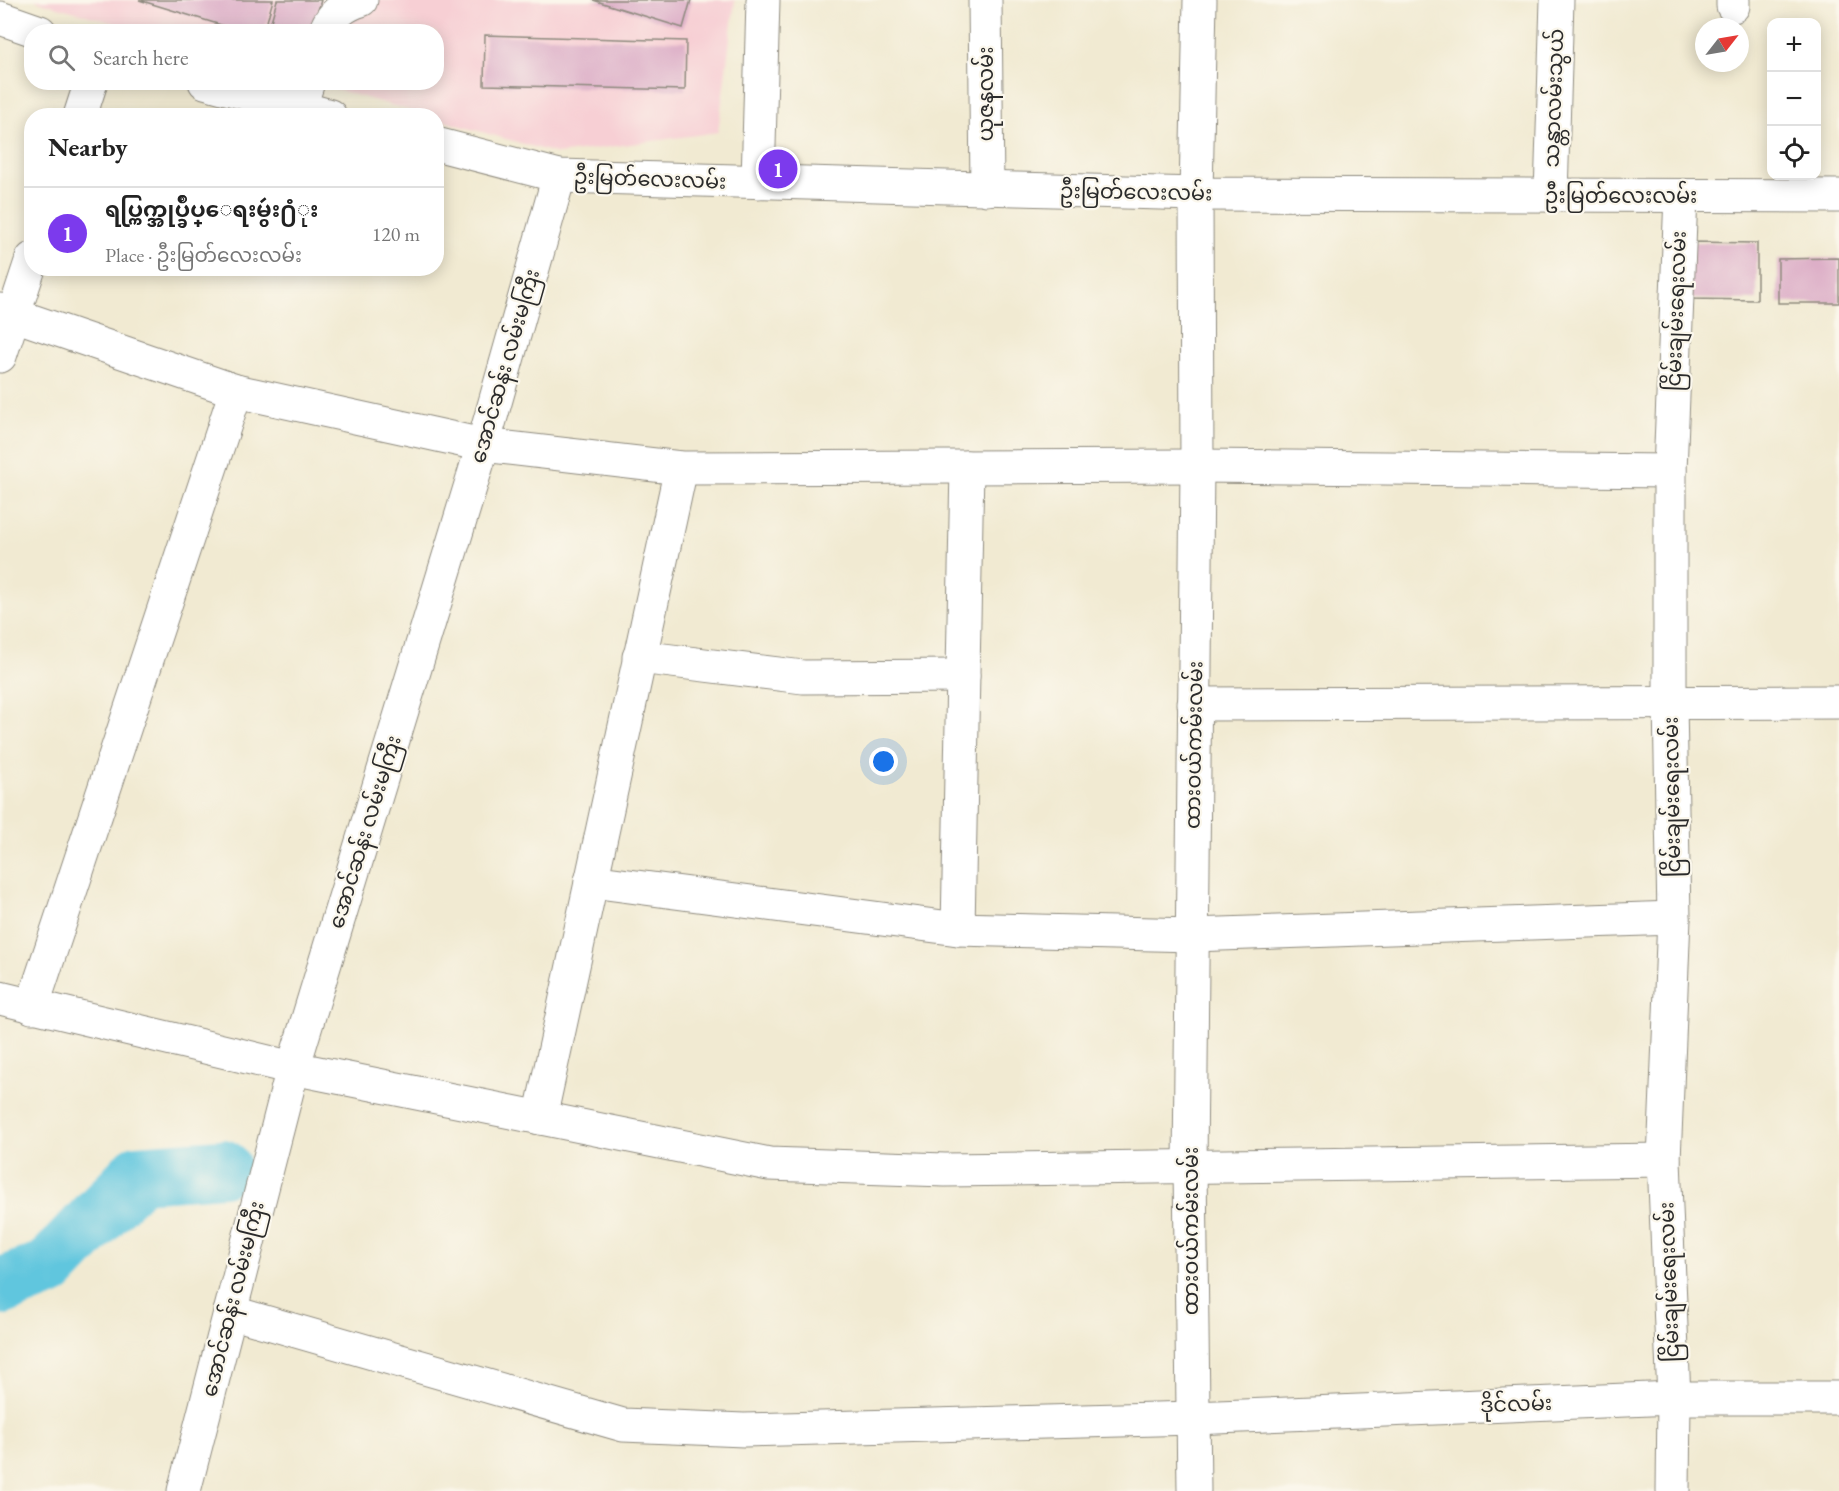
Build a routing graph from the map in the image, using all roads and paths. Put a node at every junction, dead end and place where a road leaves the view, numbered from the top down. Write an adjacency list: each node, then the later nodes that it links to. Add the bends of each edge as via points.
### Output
1 (5, 0): 7 (street)
2 (361, 0): 8 (street, via 335,13)
3 (764, 0): 16 (street)
4 (985, 0): 17 (street, ယုဇနလမ်း)
5 (1200, 0): 18 (street, ထားဝယ်ကမ်းလမ်း)
6 (1557, 0): 19 (street, သန္တာလမ်းသွယ်)
7 (0, 16): 9 (street)
8 (329, 24)
9 (24, 26)
10 (88, 90): 13 (street)
11 (248, 90): 12 (street)
12 (313, 102)
13 (83, 108)
14 (444, 146): 15 (street, ဦးမြတ်လေးလမ်း)
15 (560, 176): 16 (street, ဦးမြတ်လေးလမ်း); 26 (street, အောင်ဆန်း လမ်းမကြီး)
16 (758, 182): 17 (street, ဦးမြတ်လေးလမ်း)
17 (987, 189): 18 (street, ဦးမြတ်လေးလမ်း)
18 (1196, 194): 19 (street, ဦးမြတ်လေးလမ်း); 27 (street, ထားဝယ်ကမ်းလမ်း)
19 (1551, 195): 20 (street, ဦးမြတ်လေးလမ်း)
20 (1681, 196): 21 (street, ဦးမြတ်လေးလမ်း); 30 (street, ငြိမ်းချမ်းရေးလမ်း)
21 (1839, 196)
22 (24, 275): 23 (street)
23 (6, 312): 24 (street); 25 (street)
24 (0, 356)
25 (236, 391): 26 (street); 41 (street)
26 (483, 445): 29 (street); 42 (street, အောင်ဆန်း လမ်းမကြီး)
27 (1197, 466): 28 (street); 30 (street); 35 (street, ထားဝယ်ကမ်းလမ်း)
28 (967, 467): 29 (street); 32 (street)
29 (681, 468): 31 (street)
30 (1670, 471): 34 (street, ငြိမ်းချမ်းရေးလမ်း)
31 (639, 657): 32 (street, via 803,677); 36 (street)
32 (963, 676): 38 (street)
33 (1839, 702): 34 (street)
34 (1670, 703): 35 (street); 37 (street, ငြိမ်းချမ်းရေးလမ်း)
35 (1194, 704): 39 (street, ထားဝယ်ကမ်းလမ်း)
36 (591, 881): 38 (street); 43 (street)
37 (1674, 918): 39 (street); 44 (street, ငြိမ်းချမ်းရေးလမ်း)
38 (958, 928): 39 (street)
39 (1192, 935): 45 (street, ထားဝယ်ကမ်းလမ်း)
40 (0, 998): 41 (street)
41 (32, 1007): 42 (street)
42 (293, 1068): 43 (street); 46 (street, အောင်ဆန်း လမ်းမကြီး)
43 (540, 1118): 45 (street, via 769,1164 945,1170)
44 (1664, 1160): 45 (street); 47 (street, ငြိမ်းချမ်းရေးလမ်း)
45 (1190, 1167): 49 (street, ထားဝယ်ကမ်းလမ်း)
46 (230, 1312): 49 (street, ဒိုင်လမ်း, via 623,1425 744,1430); 50 (street, အောင်ဆန်း လမ်းမကြီး)
47 (1674, 1398): 48 (street, ဒိုင်လမ်း); 49 (street, ဒိုင်လမ်း); 52 (street, ငြိမ်းချမ်းရေးလမ်း)
48 (1839, 1398)
49 (1193, 1418): 51 (street, ထားဝယ်ကမ်းလမ်း)
50 (184, 1491)
51 (1194, 1491)
52 (1673, 1491)

